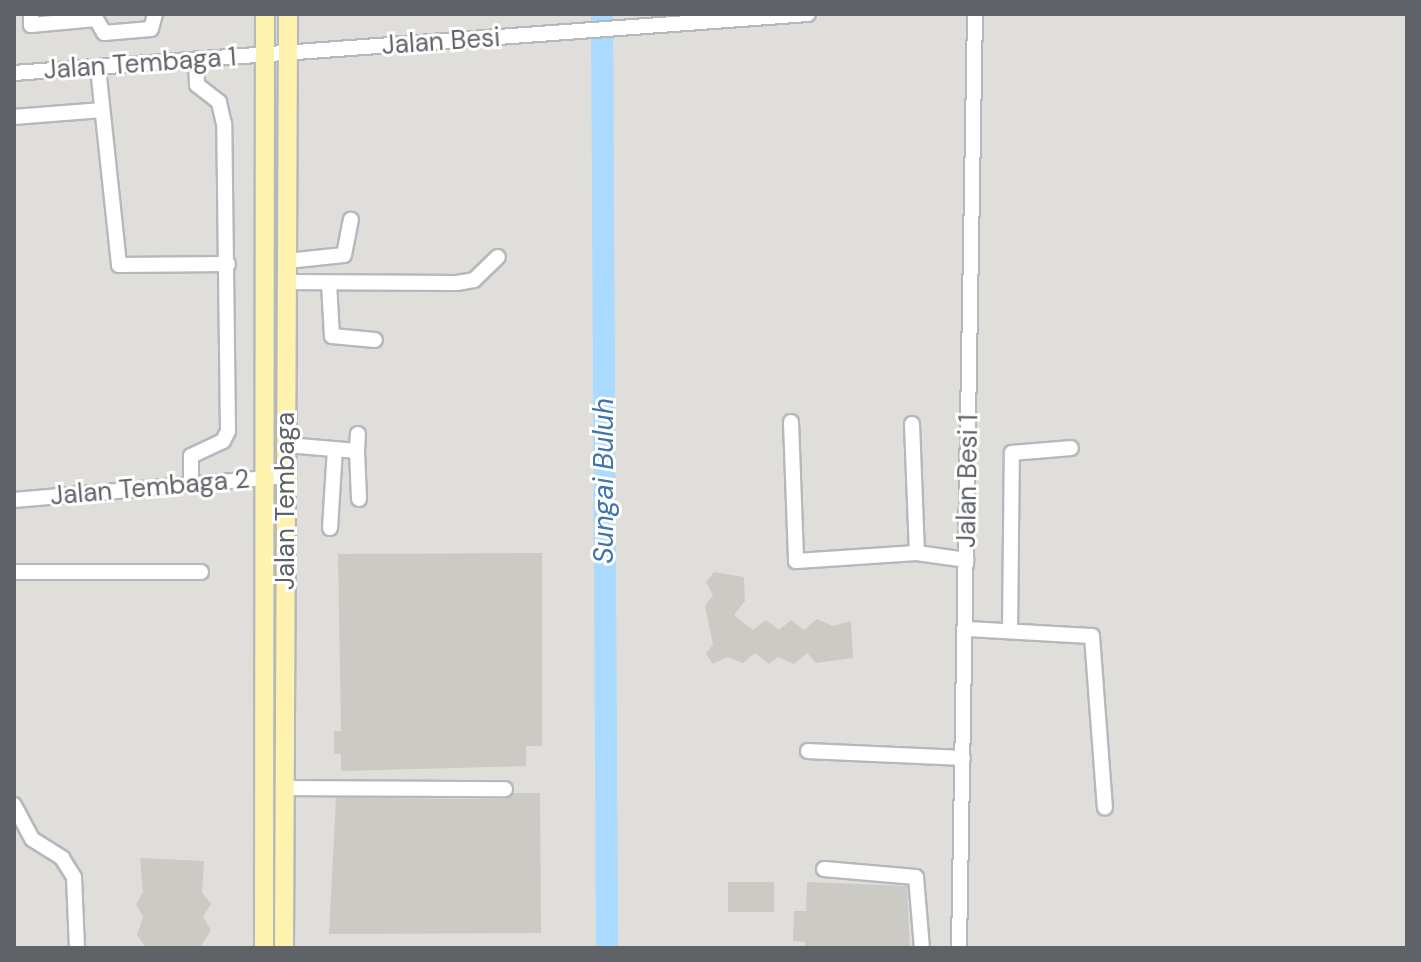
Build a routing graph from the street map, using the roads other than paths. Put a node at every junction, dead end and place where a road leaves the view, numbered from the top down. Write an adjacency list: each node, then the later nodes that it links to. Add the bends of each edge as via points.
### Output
1 (155, 14): 6 (street, via 148,30 104,33)
2 (265, 14): 11 (main road, Jalan Tembaga)
3 (288, 14): 10 (main road, Jalan Tembaga)
4 (808, 14): 8 (street, Jalan Besi)
5 (975, 14): 37 (street, Jalan Besi 1)
6 (96, 17): 7 (street)
7 (31, 19): 9 (street)
8 (683, 19): 10 (street, Jalan Besi, via 638,27)
9 (14, 26)
10 (288, 53): 11 (street, Jalan Besi); 19 (main road, Jalan Tembaga)
11 (265, 55): 12 (street, Jalan Tembaga 1); 31 (main road, Jalan Tembaga)
12 (196, 60): 13 (street, Jalan Tembaga 1); 20 (street, via 197,85 222,109)
13 (98, 68): 14 (street, Jalan Tembaga 1); 15 (street)
14 (14, 73)
15 (102, 110): 16 (street); 20 (street, via 119,265)
16 (14, 117)
17 (351, 220): 19 (street, via 344,255)
18 (498, 257): 22 (street, via 474,280 457,283)
19 (287, 261): 21 (main road, Jalan Tembaga)
20 (228, 264): 32 (street, via 228,431 223,441 191,456)
21 (287, 282): 22 (street); 27 (main road, Jalan Tembaga)
22 (329, 283): 23 (street, via 332,336)
23 (375, 340)
24 (791, 422): 36 (street, via 796,561)
25 (912, 424): 36 (street)
26 (358, 434): 30 (street)
27 (287, 445): 29 (street); 31 (main road, Jalan Tembaga)
28 (1071, 448): 41 (street, via 1012,453)
29 (335, 449): 30 (street); 35 (street)
30 (357, 451): 33 (street)
31 (277, 477): 32 (street, Jalan Tembaga 2); 44 (main road, Jalan Tembaga); 50 (main road, Jalan Tembaga)
32 (191, 485): 34 (street, Jalan Tembaga 2)
33 (359, 499)
34 (14, 500)
35 (330, 528)
36 (917, 553): 37 (street)
37 (967, 560): 40 (street, Jalan Besi 1)
38 (14, 572): 39 (street)
39 (201, 572)
40 (966, 629): 41 (street); 43 (street, Jalan Besi 1)
41 (1010, 630): 47 (street, via 1086,632 1098,645)
42 (808, 751): 43 (street)
43 (963, 758): 53 (street, Jalan Besi 1)
44 (285, 788): 45 (street); 51 (main road, Jalan Tembaga)
45 (505, 789)
46 (14, 805): 49 (street, via 32,839 62,858 74,877)
47 (1105, 808)
48 (824, 869): 52 (street, via 916,877)
49 (77, 948)
50 (264, 948)
51 (284, 948)
52 (922, 948)
53 (959, 948)

